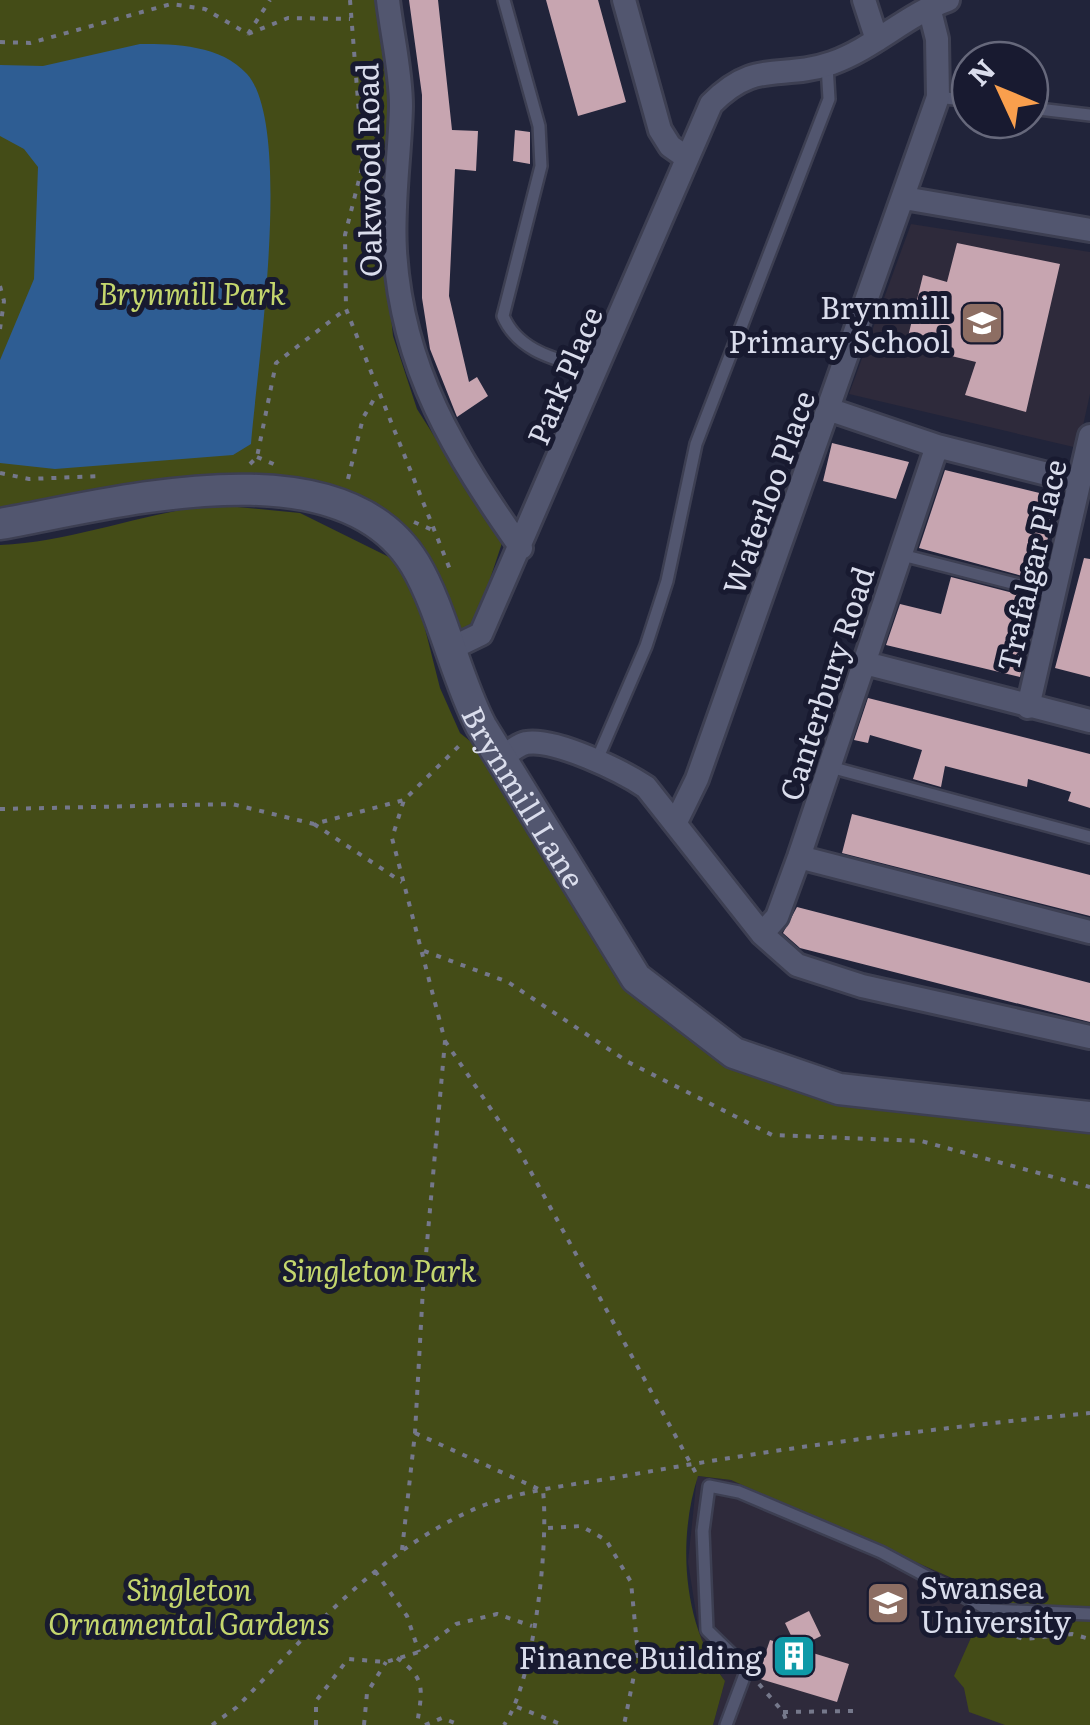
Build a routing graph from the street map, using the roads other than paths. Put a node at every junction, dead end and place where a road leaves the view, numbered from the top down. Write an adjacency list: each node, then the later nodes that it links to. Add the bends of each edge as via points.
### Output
1 (388, 0): 21 (street, Oakwood Road, via 401,101 394,249 405,324 428,400)
2 (504, 0): 15 (lane, via 539,126 541,166 504,316 510,334 535,351)
3 (624, 0): 12 (street, via 660,130)
4 (864, 0): 6 (street)
5 (938, 3): 6 (street); 8 (street, Waterloo Place)
6 (877, 40): 7 (street)
7 (827, 65): 12 (street, Park Place, via 746,75 712,104); 29 (lane, via 830,99 696,444 667,581)
8 (938, 97): 9 (lane); 13 (street, Waterloo Place)
9 (950, 98)
10 (1050, 110): 11 (lane)
11 (1090, 115)
12 (687, 158): 15 (street, Park Place)
13 (904, 198): 14 (street); 16 (street, Waterloo Place)
14 (1090, 230)
15 (598, 372): 21 (street, Park Place)
16 (828, 409): 18 (street); 31 (street, Waterloo Place)
17 (1090, 436): 19 (street, Trafalgar Place)
18 (936, 446): 19 (street); 22 (street, Canterbury Road)
19 (1079, 482): 23 (street, Trafalgar Place)
20 (0, 524): 24 (street, Brynmill Lane, via 227,486 320,497 376,524 414,563)
21 (520, 548): 24 (street, Park Place, via 481,634)
22 (898, 554): 23 (lane); 25 (street, Canterbury Road)
23 (1052, 593): 26 (street, Trafalgar Place)
24 (448, 650): 28 (street, Brynmill Lane)
25 (864, 663): 26 (street); 30 (street, Canterbury Road)
26 (1028, 707): 27 (street)
27 (1090, 722)
28 (499, 760): 29 (street, via 523,743 539,743); 37 (street, Brynmill Lane, via 636,978 734,1052 839,1089)
29 (596, 762): 31 (street, via 646,787)
30 (830, 767): 32 (lane); 33 (street, Canterbury Road)
31 (676, 822): 35 (street)
32 (1090, 837)
33 (799, 858): 34 (street); 35 (street, Canterbury Road, via 777,917)
34 (1090, 932)
35 (762, 934): 36 (street, via 797,965 862,986)
36 (1090, 1037)
37 (1090, 1117)
38 (1090, 1614): 39 (lane, via 989,1610 880,1552 739,1492 709,1486 703,1531 707,1630 746,1669)
39 (726, 1725)

